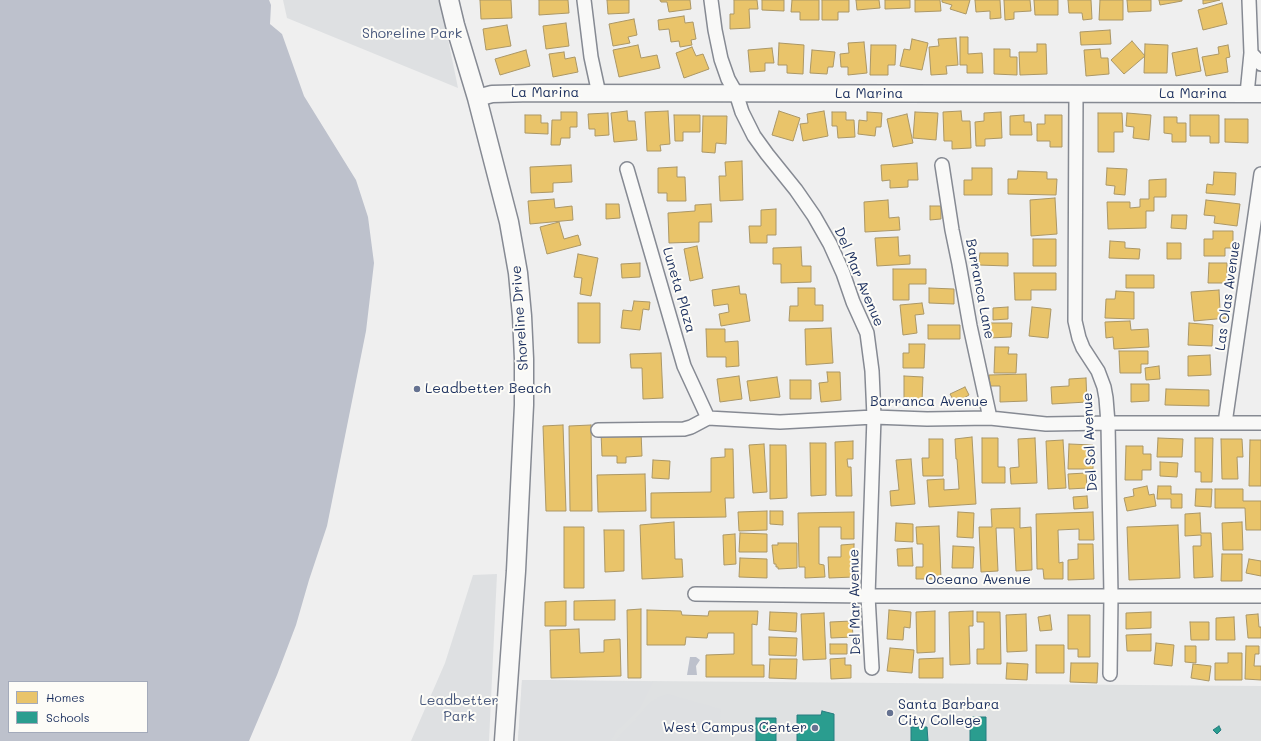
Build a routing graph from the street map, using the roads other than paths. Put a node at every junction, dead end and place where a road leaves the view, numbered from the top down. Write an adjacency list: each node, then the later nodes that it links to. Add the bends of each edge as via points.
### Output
1 (449, 0): 11 (main road, Shoreline Drive)
2 (584, 0): 8 (street)
3 (711, 0): 7 (street, Del Mar Avenue, via 721,59)
4 (1249, 0): 5 (street)
5 (1251, 53): 6 (street); 10 (street)
6 (1261, 64)
7 (736, 93): 8 (street, La Marina); 9 (street, La Marina); 16 (street, Del Mar Avenue, via 754,136 814,216 843,273 867,333)
8 (599, 94): 11 (street, La Marina, via 492,94)
9 (1076, 94): 10 (street, La Marina); 18 (street, Del Sol Avenue, via 1075,321 1083,348 1098,371 1104,387)
10 (1254, 94)
11 (477, 98): 28 (main road, Shoreline Drive, via 509,222 517,266 524,359 516,571)
12 (942, 165): 17 (street, Barranca Lane, via 970,326)
13 (627, 169): 15 (street, Luneta Plaza, via 684,366)
14 (1261, 174): 19 (street, Las Olas Avenue)
15 (708, 418): 16 (street, Barranca Avenue, via 780,422); 21 (street, via 684,429)
16 (874, 418): 17 (street, Barranca Avenue); 23 (street, Del Mar Avenue)
17 (990, 418): 18 (street, Barranca Avenue, via 1046,424)
18 (1108, 422): 19 (street, Barranca Avenue); 24 (street, Del Sol Avenue)
19 (1225, 423): 20 (street, Barranca Avenue)
20 (1261, 423)
21 (598, 430)
22 (695, 594): 23 (street, Oceano Avenue)
23 (868, 596): 24 (street, Oceano Avenue); 26 (street, Del Mar Avenue)
24 (1111, 596): 25 (street, Oceano Avenue); 27 (street, Del Sol Avenue)
25 (1261, 596)
26 (872, 668)
27 (1110, 674)
28 (504, 741)

